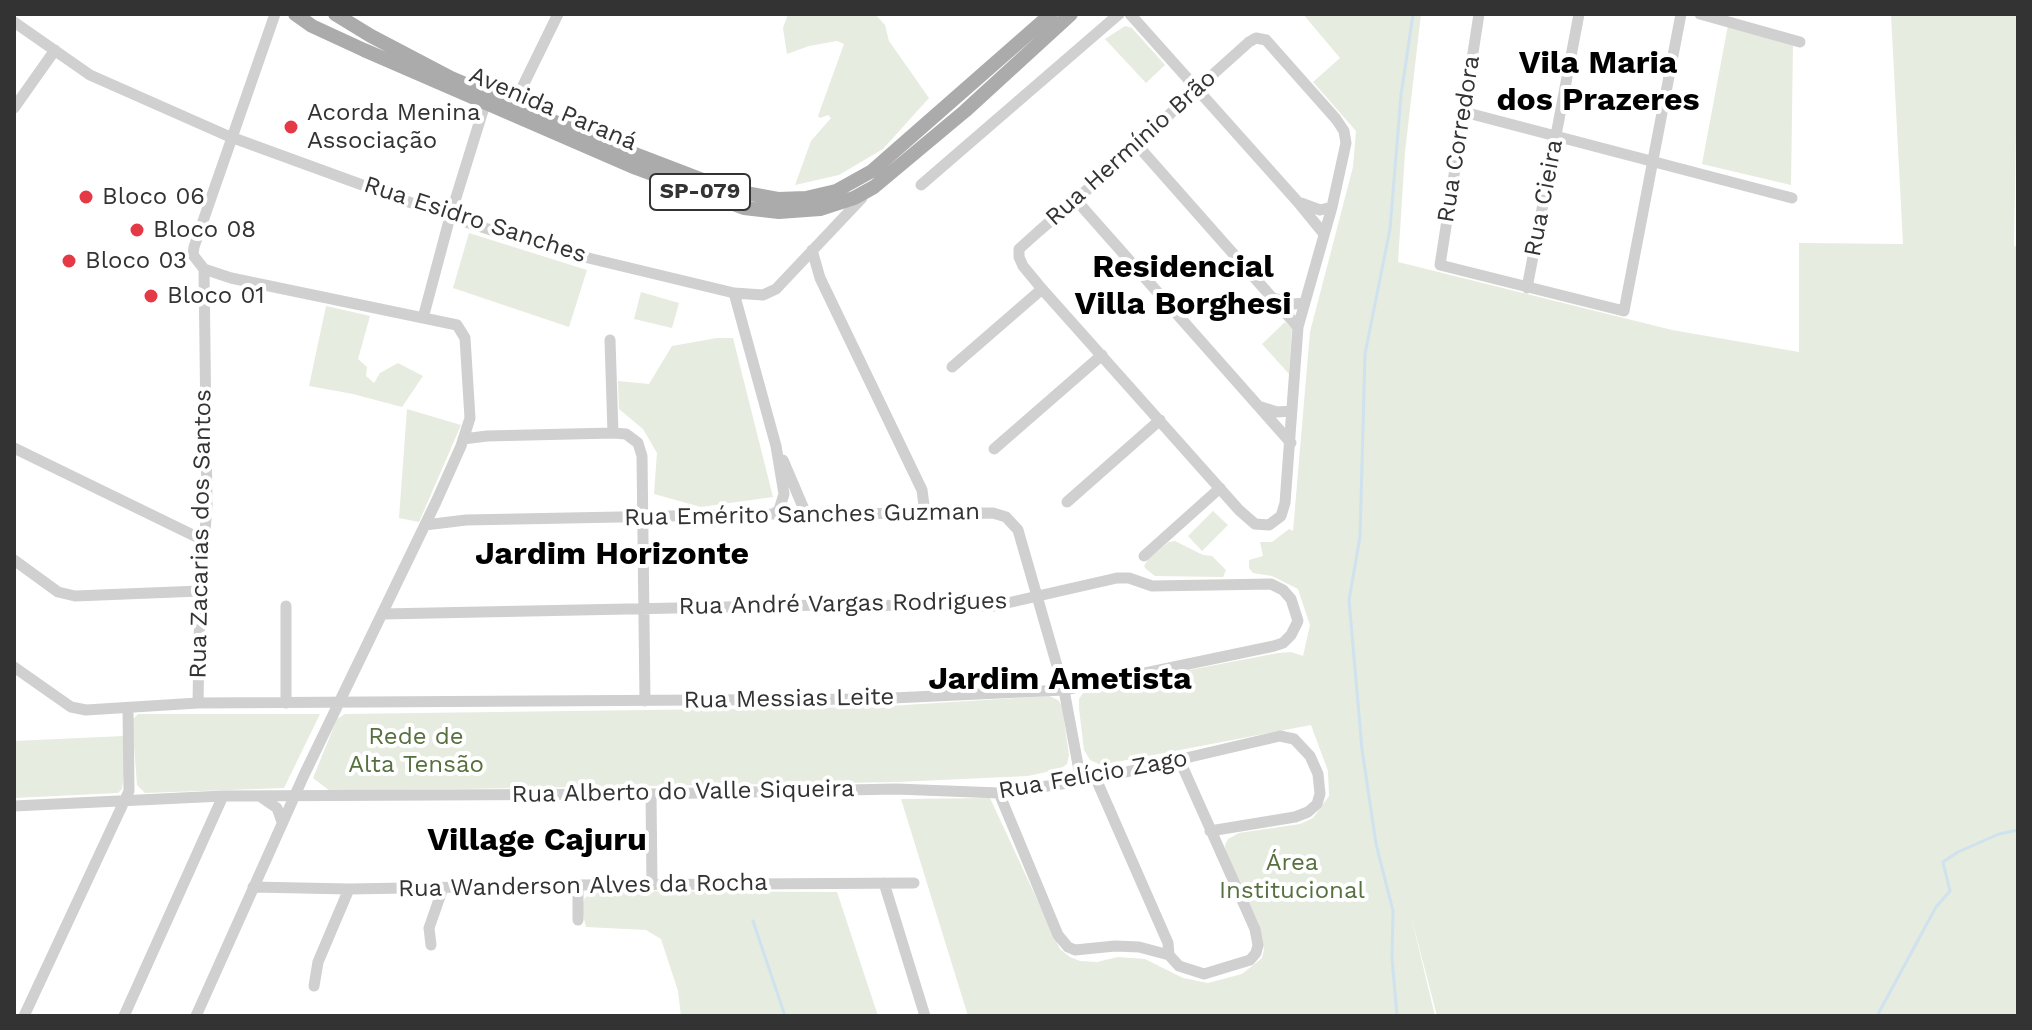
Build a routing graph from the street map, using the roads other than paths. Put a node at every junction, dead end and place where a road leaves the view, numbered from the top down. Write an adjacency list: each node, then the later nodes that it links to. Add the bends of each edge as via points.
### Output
1 (275, 14): 24 (street, Rua Zacarias dos Santos)
2 (295, 14): 19 (main road, Avenida Paraná / SP-079)
3 (323, 14): 15 (main road)
4 (335, 14): 15 (main road, Avenida Paraná / SP-079)
5 (558, 14): 20 (street)
6 (1051, 14): 20 (main road, Avenida Paraná / SP-079, via 881,165 836,191 806,198 764,198 729,190)
7 (1071, 14): 28 (main road, Avenida Paraná / SP-079)
8 (1119, 14): 27 (street)
9 (1130, 14): 18 (street)
10 (1479, 14): 22 (street, Rua Corredora)
11 (1579, 14): 23 (street, Rua Cieira)
12 (1681, 14): 26 (street)
13 (1700, 14): 16 (street)
14 (14, 22): 17 (street, Rua Esidro Sanches)
15 (371, 36): 20 (main road, Avenida Paraná / SP-079)
16 (1800, 42)
17 (55, 50): 21 (street); 24 (street, Rua Esidro Sanches, via 90,75)
18 (1198, 89): 25 (street, Rua Hermínio Brão); 31 (street); 32 (street, Rua Hermínio Brão, via 1249,42 1266,40 1344,131)
19 (485, 104): 28 (main road, Avenida Paraná / SP-079, via 744,208 820,209); 33 (street)
20 (514, 104)
21 (14, 108)
22 (1464, 112): 23 (street); 39 (street, Rua Corredora, via 1440,265)
23 (1556, 136): 26 (street); 39 (street, Rua Cieira)
24 (232, 137): 33 (street, Rua Esidro Sanches); 36 (street, Rua Zacarias dos Santos, via 194,247 193,255)
25 (1138, 146): 30 (street, Rua Hermínio Brão); 42 (street)
26 (1653, 161): 29 (street); 39 (street, via 1624,311)
27 (921, 185)
28 (874, 187): 35 (street, Rua Esidro Sanches)
29 (1792, 198)
30 (1076, 200): 40 (street, Rua Hermínio Brão, via 1019,249 1023,266); 49 (street)
31 (1297, 201): 32 (street, via 1320,210); 34 (street)
32 (1332, 207): 34 (street)
33 (450, 217): 41 (street, Rua Esidro Sanches, via 551,249); 44 (street)
34 (1324, 234): 43 (street)
35 (812, 250): 37 (street, Rua Esidro Sanches); 38 (street)
36 (204, 269): 44 (street); 69 (street, Rua Zacarias dos Santos)
37 (793, 272): 38 (street, via 803,267); 41 (street, Rua Esidro Sanches, via 770,293)
38 (820, 278): 63 (street, via 922,490)
39 (1527, 288)
40 (1042, 289): 47 (street); 48 (street)
41 (734, 293): 57 (street)
42 (1272, 298): 43 (street); 45 (street)
43 (1304, 303): 45 (street)
44 (423, 318): 52 (street, via 463,331)
45 (1298, 327): 50 (street)
46 (610, 340): 53 (street)
47 (1102, 355): 51 (street); 59 (street)
48 (952, 367)
49 (1257, 405): 50 (street); 56 (street)
50 (1292, 411): 56 (street)
51 (1160, 420): 60 (street); 62 (street)
52 (468, 426): 54 (street); 55 (street)
53 (613, 433): 54 (street); 66 (street, via 626,434 640,448)
54 (487, 436): 55 (street)
55 (463, 439): 61 (street)
56 (1291, 443): 60 (street, via 1285,503 1281,516 1269,525 1255,524)
57 (776, 446): 64 (street, via 784,494); 65 (street)
58 (14, 448): 69 (street)
59 (994, 449)
60 (1220, 488): 70 (street)
61 (436, 502): 67 (street); 68 (street)
62 (1067, 502)
63 (925, 513): 65 (street, Rua Emérito Sanches Guzman); 73 (street, Rua Emérito Sanches Guzman, via 993,513 1011,521)
64 (773, 514): 65 (street, Rua Emérito Sanches Guzman); 66 (street, Rua Emérito Sanches Guzman)
65 (806, 514)
66 (643, 517): 67 (street, Rua Emérito Sanches Guzman); 75 (street)
67 (466, 520): 68 (street, Rua Emérito Sanches Guzman)
68 (425, 525): 76 (street)
69 (205, 541): 72 (street, Rua Zacarias dos Santos)
70 (1144, 556)
71 (14, 560): 72 (street, via 58,592 75,596)
72 (200, 591): 81 (street, Rua Zacarias dos Santos)
73 (1035, 596): 75 (street, Rua André Vargas Rodrigues, via 994,606); 77 (street, Rua André Vargas Rodrigues, via 1117,578 1152,586 1271,584 1291,599 1298,621); 79 (street, Rua Emérito Sanches Guzman)
74 (286, 606): 82 (street)
75 (644, 609): 76 (street, Rua André Vargas Rodrigues); 80 (street)
76 (383, 614): 83 (street)
77 (1283, 643): 79 (street, Rua Messias Leite)
78 (14, 667): 84 (street, Rua Messias Leite, via 71,707)
79 (1064, 690): 80 (street, Rua Messias Leite); 88 (street, Rua Emérito Sanches Guzman)
80 (645, 701): 83 (street, Rua Messias Leite)
81 (198, 703): 82 (street, Rua Messias Leite); 84 (street, Rua Messias Leite)
82 (286, 703): 83 (street, Rua Messias Leite)
83 (338, 704): 86 (street)
84 (128, 708): 96 (street)
85 (1180, 761): 87 (street, Rua Felício Zago); 99 (street); 99 (street, Rua Felício Zago, via 1288,736 1310,756 1318,774 1320,794 1308,812)
86 (306, 771): 94 (street); 95 (street, via 310,783)
87 (1096, 779): 88 (street, Rua Felício Zago); 109 (street)
88 (1081, 781): 90 (street, Rua Felício Zago)
89 (896, 789): 90 (street, Rua Felício Zago); 91 (street, Rua Alberto do Valle Siqueira)
90 (999, 793): 109 (street, via 1062,942 1075,950 1139,947)
91 (651, 794): 95 (street, Rua Alberto do Valle Siqueira); 103 (street)
92 (223, 796): 93 (street, Rua Alberto do Valle Siqueira); 96 (street, Rua Alberto do Valle Siqueira); 112 (street)
93 (256, 796): 94 (street, Rua Alberto do Valle Siqueira); 98 (street, via 273,803)
94 (294, 796): 95 (street, Rua Alberto do Valle Siqueira); 98 (street)
95 (327, 796)
96 (125, 800): 97 (street, Rua Alberto do Valle Siqueira); 111 (street)
97 (14, 806)
98 (282, 822): 104 (street)
99 (1210, 831): 109 (street, via 1255,929 1256,953 1250,960 1204,974 1179,966)
100 (884, 883): 101 (street, Rua Wanderson Alves da Rocha); 103 (street, Rua Wanderson Alves da Rocha); 114 (street)
101 (914, 883)
102 (578, 885): 103 (street, Rua Wanderson Alves da Rocha); 105 (street, Rua Wanderson Alves da Rocha); 107 (street)
103 (652, 885)
104 (253, 887): 106 (street, Rua Wanderson Alves da Rocha); 113 (street)
105 (443, 888): 106 (street, Rua Wanderson Alves da Rocha); 108 (street, via 429,928)
106 (349, 889): 110 (street, via 318,962)
107 (578, 920)
108 (431, 945)
109 (1169, 955)
110 (314, 986)
111 (24, 1016)
112 (124, 1016)
113 (196, 1016)
114 (925, 1016)

